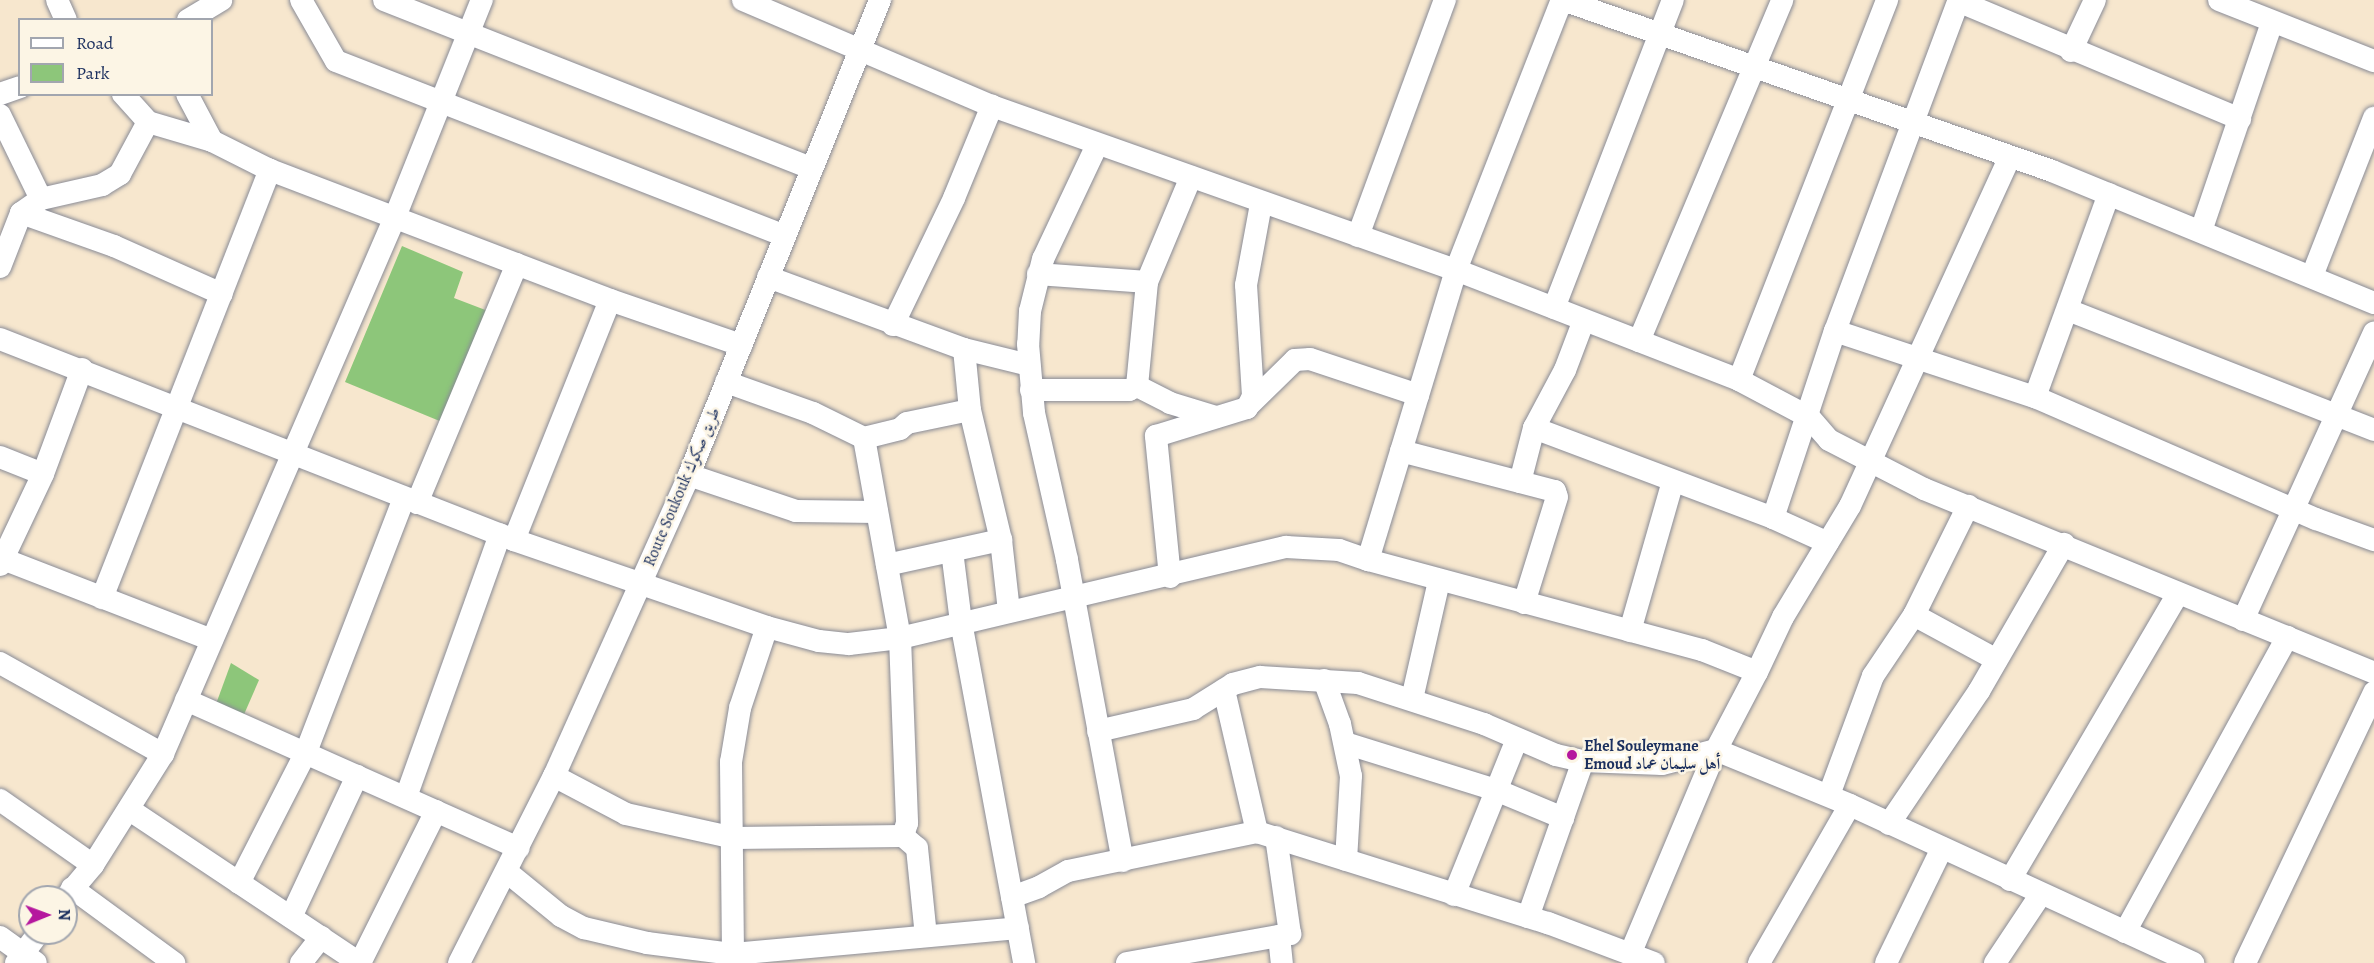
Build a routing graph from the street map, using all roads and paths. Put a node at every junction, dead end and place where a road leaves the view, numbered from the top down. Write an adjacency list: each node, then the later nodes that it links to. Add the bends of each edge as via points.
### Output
1 (57, 0): 17 (street)
2 (183, 0): 18 (street)
3 (221, 0): 19 (street)
4 (301, 0): 32 (street, via 332,58)
5 (384, 0): 21 (street)
6 (482, 0): 21 (street)
7 (743, 0): 23 (street)
8 (880, 0): 23 (street, Route Soukouk طريق صكوك)
9 (1445, 0): 52 (street)
10 (1562, 0): 22 (street); 55 (street)
11 (1673, 0): 22 (street)
12 (1782, 0): 26 (street)
13 (1887, 0): 31 (street)
14 (2095, 0): 24 (street)
15 (2219, 0): 20 (street)
16 (1959, 1): 24 (street); 38 (street)
17 (65, 18)
18 (182, 18)
19 (191, 18)
20 (2272, 23): 25 (street); 36 (street)
21 (470, 32): 32 (street); 42 (street)
22 (1659, 34): 26 (street); 63 (street)
23 (860, 50): 33 (street); 42 (street, Route Soukouk طريق صكوك)
24 (2071, 51): 36 (street)
25 (2374, 61)
26 (1754, 67): 31 (street); 70 (street)
27 (18, 88): 28 (street)
28 (0, 94)
29 (125, 96): 37 (street)
30 (188, 96): 39 (street)
31 (1848, 101): 38 (street); 76 (street)
32 (442, 103): 49 (street); 51 (street)
33 (992, 106): 40 (street); 66 (street, via 954,198)
34 (0, 115): 46 (street)
35 (2374, 118): 57 (street)
36 (2240, 119): 50 (street)
37 (148, 122): 39 (street); 46 (street, via 120,174 102,185)
38 (1910, 123): 41 (street); 67 (street)
39 (212, 141): 43 (street)
40 (1097, 145): 44 (street); 56 (street, via 1052,235)
41 (2010, 157): 45 (street); 73 (street)
42 (812, 169): 51 (street, Route Soukouk طريق صكوك)
43 (270, 170): 49 (street); 60 (street)
44 (1191, 177): 47 (street); 59 (street)
45 (2109, 194): 50 (street); 64 (street)
46 (41, 199): 48 (street)
47 (1261, 204): 52 (street); 83 (street, via 1246,285 1254,383)
48 (21, 213): 54 (street); 60 (street, via 114,246)
49 (395, 217): 53 (street); 92 (street)
50 (2201, 231): 57 (street)
51 (785, 236): 58 (street, Route Soukouk طريق صكوك)
52 (1358, 236): 55 (street)
53 (518, 264): 61 (street); 99 (street)
54 (0, 267)
55 (1456, 270): 63 (street); 80 (street)
56 (1038, 274): 59 (street); 74 (street, via 1030,311)
57 (2312, 276): 62 (street)
58 (768, 277): 66 (street); 71 (street, Route Soukouk طريق صكوك)
59 (1148, 282): 78 (street)
60 (222, 294): 82 (street)
61 (610, 300): 71 (street); 104 (street)
62 (2374, 303)
63 (1554, 308): 65 (street)
64 (2068, 310): 81 (street); 85 (street)
65 (1584, 320): 70 (street); 88 (street, via 1565,370)
66 (893, 325): 72 (street)
67 (1835, 331): 73 (street); 87 (street)
68 (2374, 332): 85 (street)
69 (0, 339): 75 (street)
70 (1639, 341): 76 (street)
71 (741, 345): 77 (street, Route Soukouk طريق صكوك)
72 (964, 349): 74 (street); 84 (street)
73 (1917, 360): 81 (street); 94 (street)
74 (1029, 365): 79 (street)
75 (82, 369): 82 (street); 95 (street)
76 (1739, 380): 87 (street)
77 (726, 382): 90 (street, via 813,413); 96 (street, Route Soukouk طريق صكوك)
78 (1137, 387): 79 (street); 86 (street, via 1170,403)
79 (1031, 390): 118 (street)
80 (1418, 395): 83 (street, via 1310,359 1295,360); 91 (street)
81 (2035, 397): 101 (street)
82 (178, 407): 92 (street); 117 (street)
83 (1247, 408): 86 (street)
84 (970, 410): 90 (street, via 907,423 900,429); 105 (street)
85 (2336, 416): 89 (street); 101 (street)
86 (1216, 417): 113 (street, via 1156,436)
87 (1809, 417): 94 (street, via 1829,440); 103 (street)
88 (1534, 428): 97 (street); 98 (street)
89 (2374, 430)
90 (864, 438): 102 (street)
91 (1401, 451): 98 (street); 110 (street)
92 (291, 452): 99 (street); 128 (street)
93 (0, 457): 95 (street)
94 (1871, 461): 100 (street); 107 (street)
95 (43, 474): 111 (street)
96 (689, 475): 102 (street, via 796,511); 115 (street, Route Soukouk طريق صكوك)
97 (1673, 481): 103 (street); 125 (street)
98 (1520, 482): 119 (street, via 1549,488 1557,497)
99 (410, 500): 104 (street); 142 (street)
100 (1968, 506): 108 (street); 121 (street)
101 (2294, 509): 106 (street); 122 (street)
102 (877, 512): 112 (street)
103 (1773, 518): 107 (street)
104 (507, 537): 115 (street); 149 (street)
105 (1001, 540): 109 (street); 120 (street)
106 (2374, 540)
107 (1828, 543): 131 (street, via 1783,617)
108 (2064, 544): 116 (street); 129 (street)
109 (952, 551): 112 (street); 123 (street)
110 (1368, 560): 113 (street, via 1339,550 1286,547); 114 (street)
111 (2, 562): 117 (street)
112 (887, 565): 127 (street)
113 (1170, 577): 118 (street)
114 (1439, 580): 119 (street); 136 (street)
115 (642, 582): 124 (street); 146 (street, Route Soukouk طريق صكوك)
116 (2178, 594): 122 (street); 165 (street)
117 (102, 598): 128 (street)
118 (1072, 598): 120 (street); 138 (street)
119 (1524, 603): 125 (street)
120 (1009, 611): 123 (street)
121 (1914, 615): 129 (street); 148 (street, via 1873,676)
122 (2243, 620): 126 (street)
123 (961, 622): 127 (street); 170 (street)
124 (767, 627): 127 (street, via 819,641 849,644); 158 (street, via 733,744)
125 (1630, 631): 131 (street, via 1702,650)
126 (2287, 637): 132 (street); 175 (street)
127 (900, 638): 157 (street, via 907,823)
128 (212, 640): 137 (street)
129 (1997, 660): 155 (street)
130 (0, 663): 143 (street)
131 (1757, 672): 141 (street)
132 (2374, 673)
133 (1324, 680): 134 (street, via 1260,677); 136 (street, via 1358,683); 140 (street)
134 (1224, 690): 138 (street, via 1193,709); 156 (street)
135 (2374, 692): 198 (street)
136 (1412, 699): 139 (street)
137 (186, 700): 142 (street); 143 (street)
138 (1098, 731): 162 (street)
139 (1517, 739): 144 (street); 147 (street)
140 (1345, 743): 147 (street); 161 (street, via 1351,776)
141 (1716, 750): 144 (street, via 1662,764); 148 (street); 181 (street)
142 (306, 752): 145 (street); 166 (street)
143 (163, 754): 152 (street)
144 (1583, 761): 154 (street)
145 (357, 776): 149 (street); 172 (street)
146 (555, 777): 158 (street, via 626,814); 159 (street, Route Soukouk طريق صكوك)
147 (1496, 790): 154 (street); 169 (street)
148 (1829, 795): 151 (street)
149 (406, 797): 153 (street)
150 (0, 800): 163 (street)
151 (1850, 805): 155 (street); 194 (street)
152 (130, 810): 163 (street); 166 (street)
153 (436, 811): 159 (street); 189 (street)
154 (1563, 818): 173 (street)
155 (1889, 824): 160 (street)
156 (1267, 834): 161 (street); 162 (street); 177 (street, via 1292,928 1290,934)
157 (903, 836): 158 (street); 176 (street, via 917,848)
158 (734, 838): 183 (street)
159 (519, 848): 164 (street, Route Soukouk طريق صكوك)
160 (1942, 848): 165 (street); 195 (street)
161 (1346, 860): 169 (street)
162 (1123, 861): 170 (street, via 1060,873 1039,887)
163 (93, 865): 167 (street)
164 (507, 872): 183 (street, via 561,916 584,928); 186 (street, Route Soukouk طريق صكوك)
165 (2010, 880): 168 (street)
166 (239, 883): 172 (street)
167 (76, 885)
168 (2041, 894): 175 (street); 196 (street)
169 (1454, 895): 173 (street)
170 (1012, 897): 174 (street)
171 (78, 899): 187 (street)
172 (291, 917): 179 (street)
173 (1528, 917): 181 (street)
174 (1018, 928): 176 (street); 190 (street)
175 (2125, 932): 182 (street)
176 (926, 936): 183 (street)
177 (1279, 936): 185 (street); 192 (street)
178 (0, 937): 184 (street)
179 (321, 937): 188 (street); 189 (street)
180 (33, 945): 184 (street)
181 (1631, 952): 193 (street)
182 (2148, 954): 197 (street)
183 (720, 956)
184 (25, 960)
185 (1156, 960): 191 (street)
186 (462, 962)
187 (174, 963)
188 (301, 963)
189 (359, 963)
190 (1024, 963)
191 (1127, 963)
192 (1282, 963)
193 (1654, 963)
194 (1759, 963)
195 (1886, 963)
196 (1995, 963)
197 (2193, 963)
198 (2245, 963)

